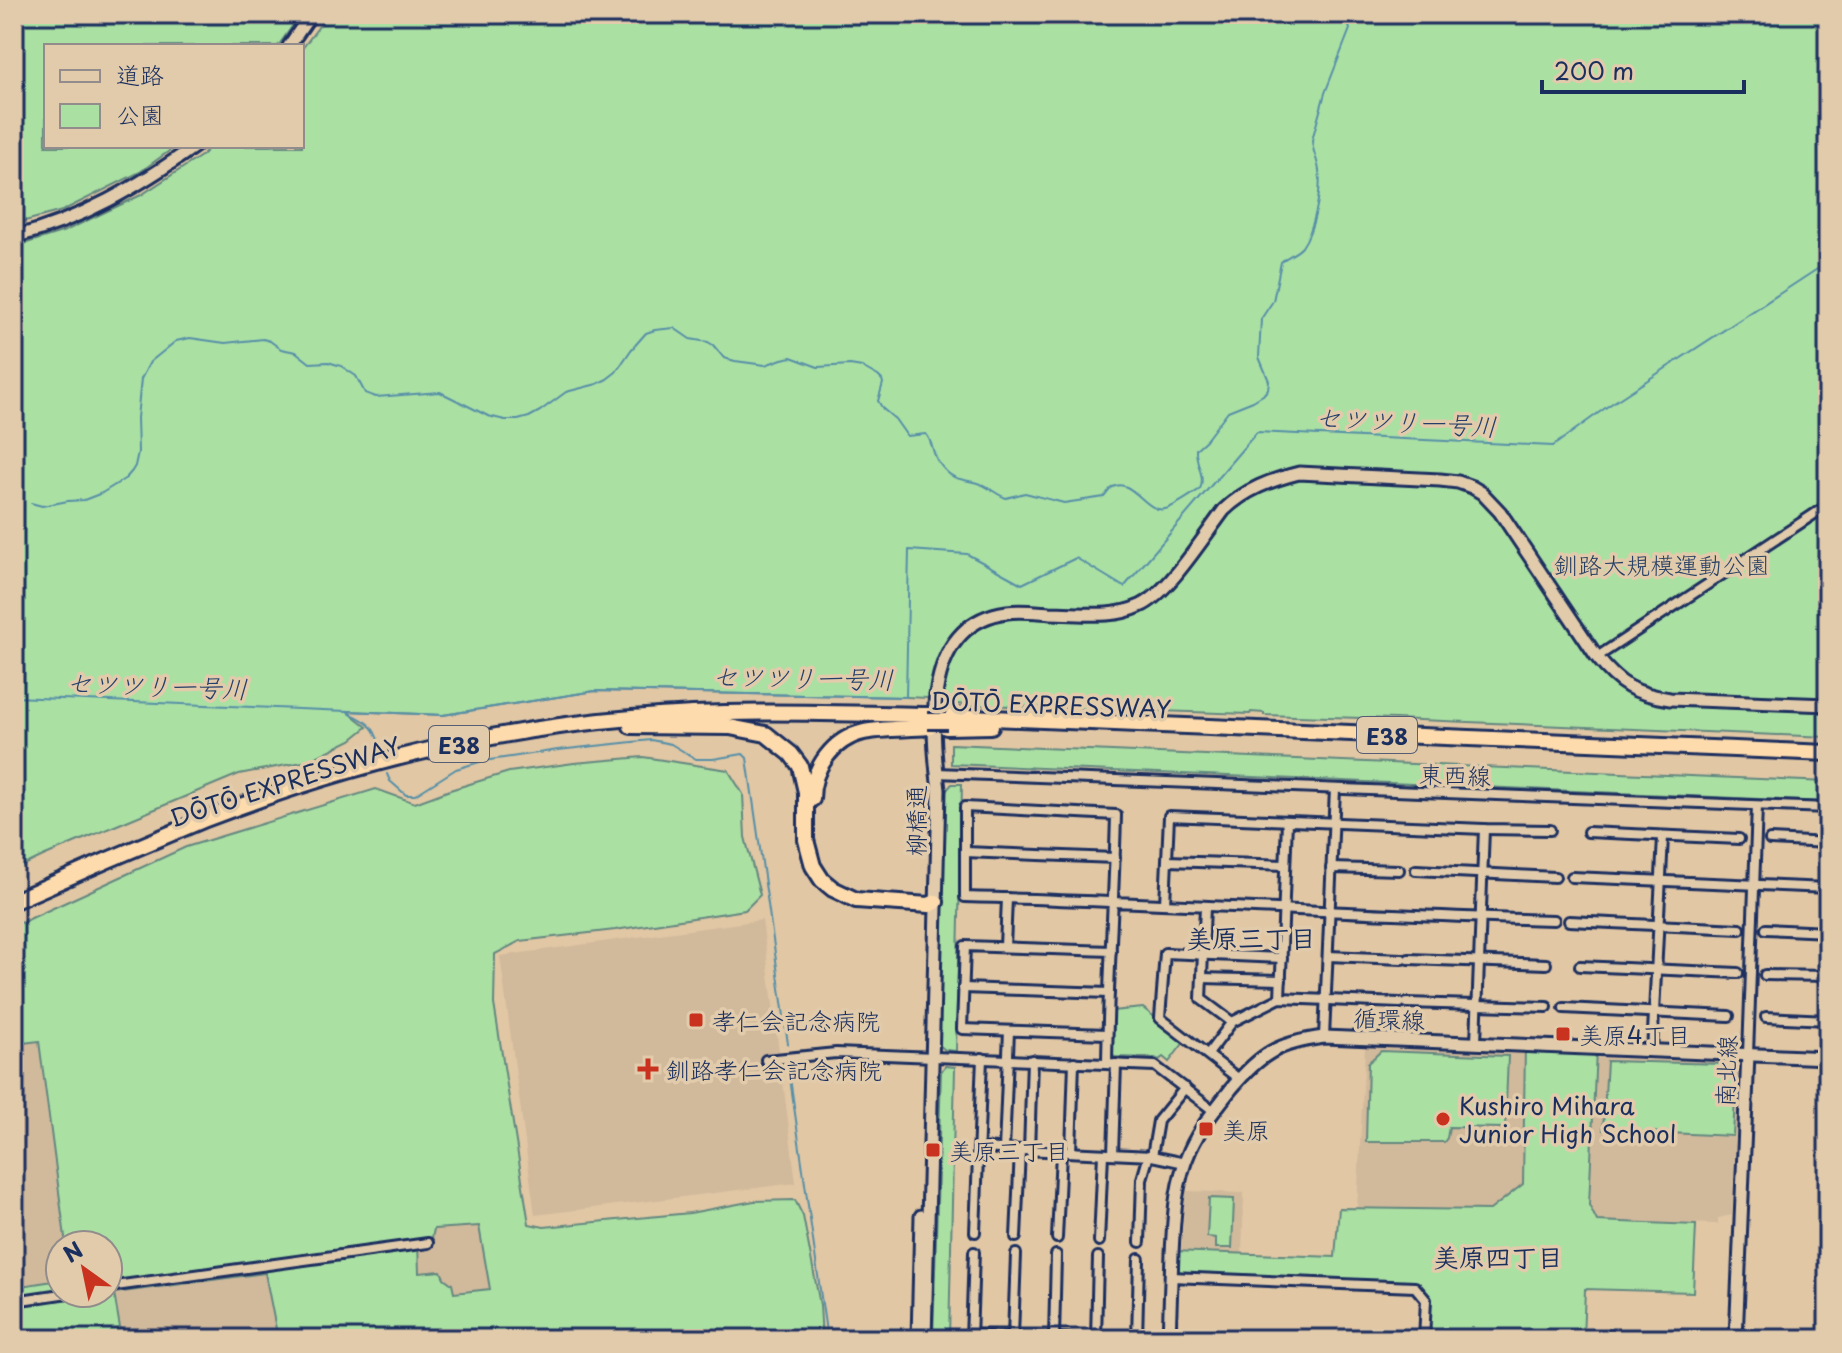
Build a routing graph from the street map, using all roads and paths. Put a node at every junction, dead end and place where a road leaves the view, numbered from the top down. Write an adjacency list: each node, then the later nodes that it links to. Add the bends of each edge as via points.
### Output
1 (311, 14): 2 (street)
2 (290, 44)
3 (192, 148): 4 (street, via 92,209)
4 (14, 237)
5 (1828, 505): 6 (street)
6 (1597, 657): 7 (street, 柳橋通, via 1623,684 1652,696); 12 (street, 柳橋通, via 1482,493 1440,480 1299,473 1235,499 1162,591 1143,606 1110,615 1008,612 967,629 948,652 938,679)
7 (1828, 705)
8 (928, 721): 9 (highway, DŌTŌ EXPRESSWAY / E38, bridge); 10 (highway, DŌTŌ EXPRESSWAY / E38, via 737,720); 39 (highway, DŌTŌ EXPRESSWAY / E38, via 791,712 677,714 484,738 273,796); 40 (highway, via 864,732 826,756 812,791 813,840 819,863 845,889)
9 (947, 721): 11 (highway, DŌTŌ EXPRESSWAY / E38); 11 (highway, DŌTŌ EXPRESSWAY / E38)
10 (631, 726): 40 (highway, via 730,727 766,734 800,766 806,840 822,880 856,900); 44 (highway, DŌTŌ EXPRESSWAY / E38, via 486,746 344,780 208,827)
11 (1828, 755)
12 (937, 773): 13 (street, 東西線); 40 (street, 柳橋通)
13 (1335, 789): 14 (street, 東西線); 17 (street)
14 (1757, 806): 15 (street, 東西線); 36 (street, 南北線)
15 (1828, 808)
16 (1287, 821): 17 (street); 27 (street, via 1169,816); 28 (street)
17 (1333, 823): 18 (street); 29 (street)
18 (1484, 829): 19 (street); 32 (street)
19 (1550, 830)
20 (1588, 832): 21 (street)
21 (1663, 837): 22 (street); 35 (street)
22 (1739, 839)
23 (1770, 840): 24 (street)
24 (1828, 843)
25 (965, 852): 26 (street); 26 (street, via 965,807 1116,815); 38 (street, via 965,897)
26 (1115, 858): 41 (street)
27 (1167, 861): 28 (street); 42 (street)
28 (1285, 865): 45 (street)
29 (1331, 868): 30 (street); 46 (street)
30 (1399, 870)
31 (1416, 870): 32 (street)
32 (1483, 873): 33 (street); 47 (street)
33 (1555, 877)
34 (1572, 877): 35 (street)
35 (1660, 880): 36 (street); 50 (street)
36 (1755, 884): 37 (street); 87 (street, 南北線)
37 (1828, 888)
38 (1007, 898): 41 (street); 54 (street)
39 (14, 901)
40 (932, 902): 88 (street, 柳橋通)
41 (1113, 903): 42 (street); 55 (street)
42 (1165, 904): 43 (street)
43 (1205, 907): 45 (street); 56 (street)
44 (14, 910)
45 (1284, 910): 46 (street); 58 (street)
46 (1330, 912): 47 (street); 57 (street)
47 (1481, 918): 48 (street); 59 (street)
48 (1554, 920)
49 (1569, 921): 50 (street)
50 (1658, 925): 51 (street); 62 (street)
51 (1740, 929)
52 (1766, 929): 53 (street)
53 (1828, 932)
54 (1005, 947): 55 (street); 68 (street, via 965,946)
55 (1111, 951): 69 (street)
56 (1203, 955): 58 (street); 66 (street); 86 (street, via 1165,953 1160,1018)
57 (1328, 956): 59 (street); 71 (street)
58 (1282, 958): 67 (street)
59 (1478, 962): 60 (street); 72 (street)
60 (1546, 964)
61 (1580, 966): 62 (street)
62 (1656, 970): 63 (street); 75 (street)
63 (1738, 973)
64 (1765, 975): 65 (street)
65 (1828, 976)
66 (1202, 978): 67 (street); 79 (street, via 1201,999)
67 (1281, 980): 70 (street)
68 (963, 988): 69 (street); 80 (street, via 962,1029)
69 (1109, 993): 81 (street)
70 (1280, 998): 71 (street); 79 (street)
71 (1326, 1000): 72 (street); 82 (street)
72 (1477, 1006): 73 (street); 84 (street)
73 (1547, 1007)
74 (1564, 1008): 75 (street)
75 (1654, 1013): 76 (street); 85 (street)
76 (1729, 1016)
77 (1766, 1017): 78 (street)
78 (1828, 1020)
79 (1232, 1022): 86 (street)
80 (1009, 1031): 81 (street); 91 (street)
81 (1107, 1034): 95 (street)
82 (1324, 1037): 84 (street, 循環線); 96 (street, 循環線, via 1276,1049)
83 (1828, 1041): 90 (street)
84 (1476, 1042): 85 (street, 循環線)
85 (1652, 1052): 87 (street, 循環線)
86 (1208, 1054): 96 (street)
87 (1748, 1054): 90 (street, 循環線); 133 (street, 南北線)
88 (929, 1057): 89 (street); 92 (street, via 836,1053); 126 (street, 柳橋通); 127 (street, 柳橋通)
89 (982, 1058): 91 (street); 99 (street)
90 (1827, 1058)
91 (1008, 1059): 93 (street); 100 (street)
92 (766, 1060)
93 (1032, 1060): 94 (street); 101 (street)
94 (1074, 1062): 95 (street); 102 (street)
95 (1111, 1064): 97 (street, via 1155,1066); 103 (street)
96 (1239, 1079): 98 (street, 循環線)
97 (1185, 1088): 98 (street); 104 (street, via 1158,1121)
98 (1214, 1111): 105 (street, 循環線)
99 (978, 1148): 100 (street); 106 (street)
100 (1004, 1150): 101 (street)
101 (1025, 1151): 102 (street); 107 (street)
102 (1066, 1152): 103 (street); 108 (street)
103 (1108, 1154): 104 (street); 109 (street)
104 (1150, 1156): 105 (street); 110 (street, via 1142,1179)
105 (1185, 1163): 117 (street, 循環線, via 1175,1201)
106 (975, 1232)
107 (1016, 1237)
108 (1057, 1238)
109 (1099, 1241)
110 (1140, 1242)
111 (428, 1243): 118 (street)
112 (974, 1252): 122 (street)
113 (1016, 1254): 121 (street)
114 (1056, 1255): 125 (street)
115 (1098, 1257): 129 (street)
116 (1139, 1259): 130 (street)
117 (1171, 1277): 131 (street, 循環線); 132 (street, via 1415,1287 1426,1300)
118 (124, 1285)
119 (44, 1297): 120 (street)
120 (14, 1301)
121 (1013, 1336): 123 (street); 124 (street)
122 (971, 1337): 123 (street)
123 (999, 1337)
124 (1024, 1338): 125 (street)
125 (1059, 1338): 128 (street)
126 (918, 1339)
127 (925, 1339)
128 (1084, 1339)
129 (1096, 1339)
130 (1137, 1339)
131 (1169, 1339)
132 (1424, 1339)
133 (1736, 1339)

